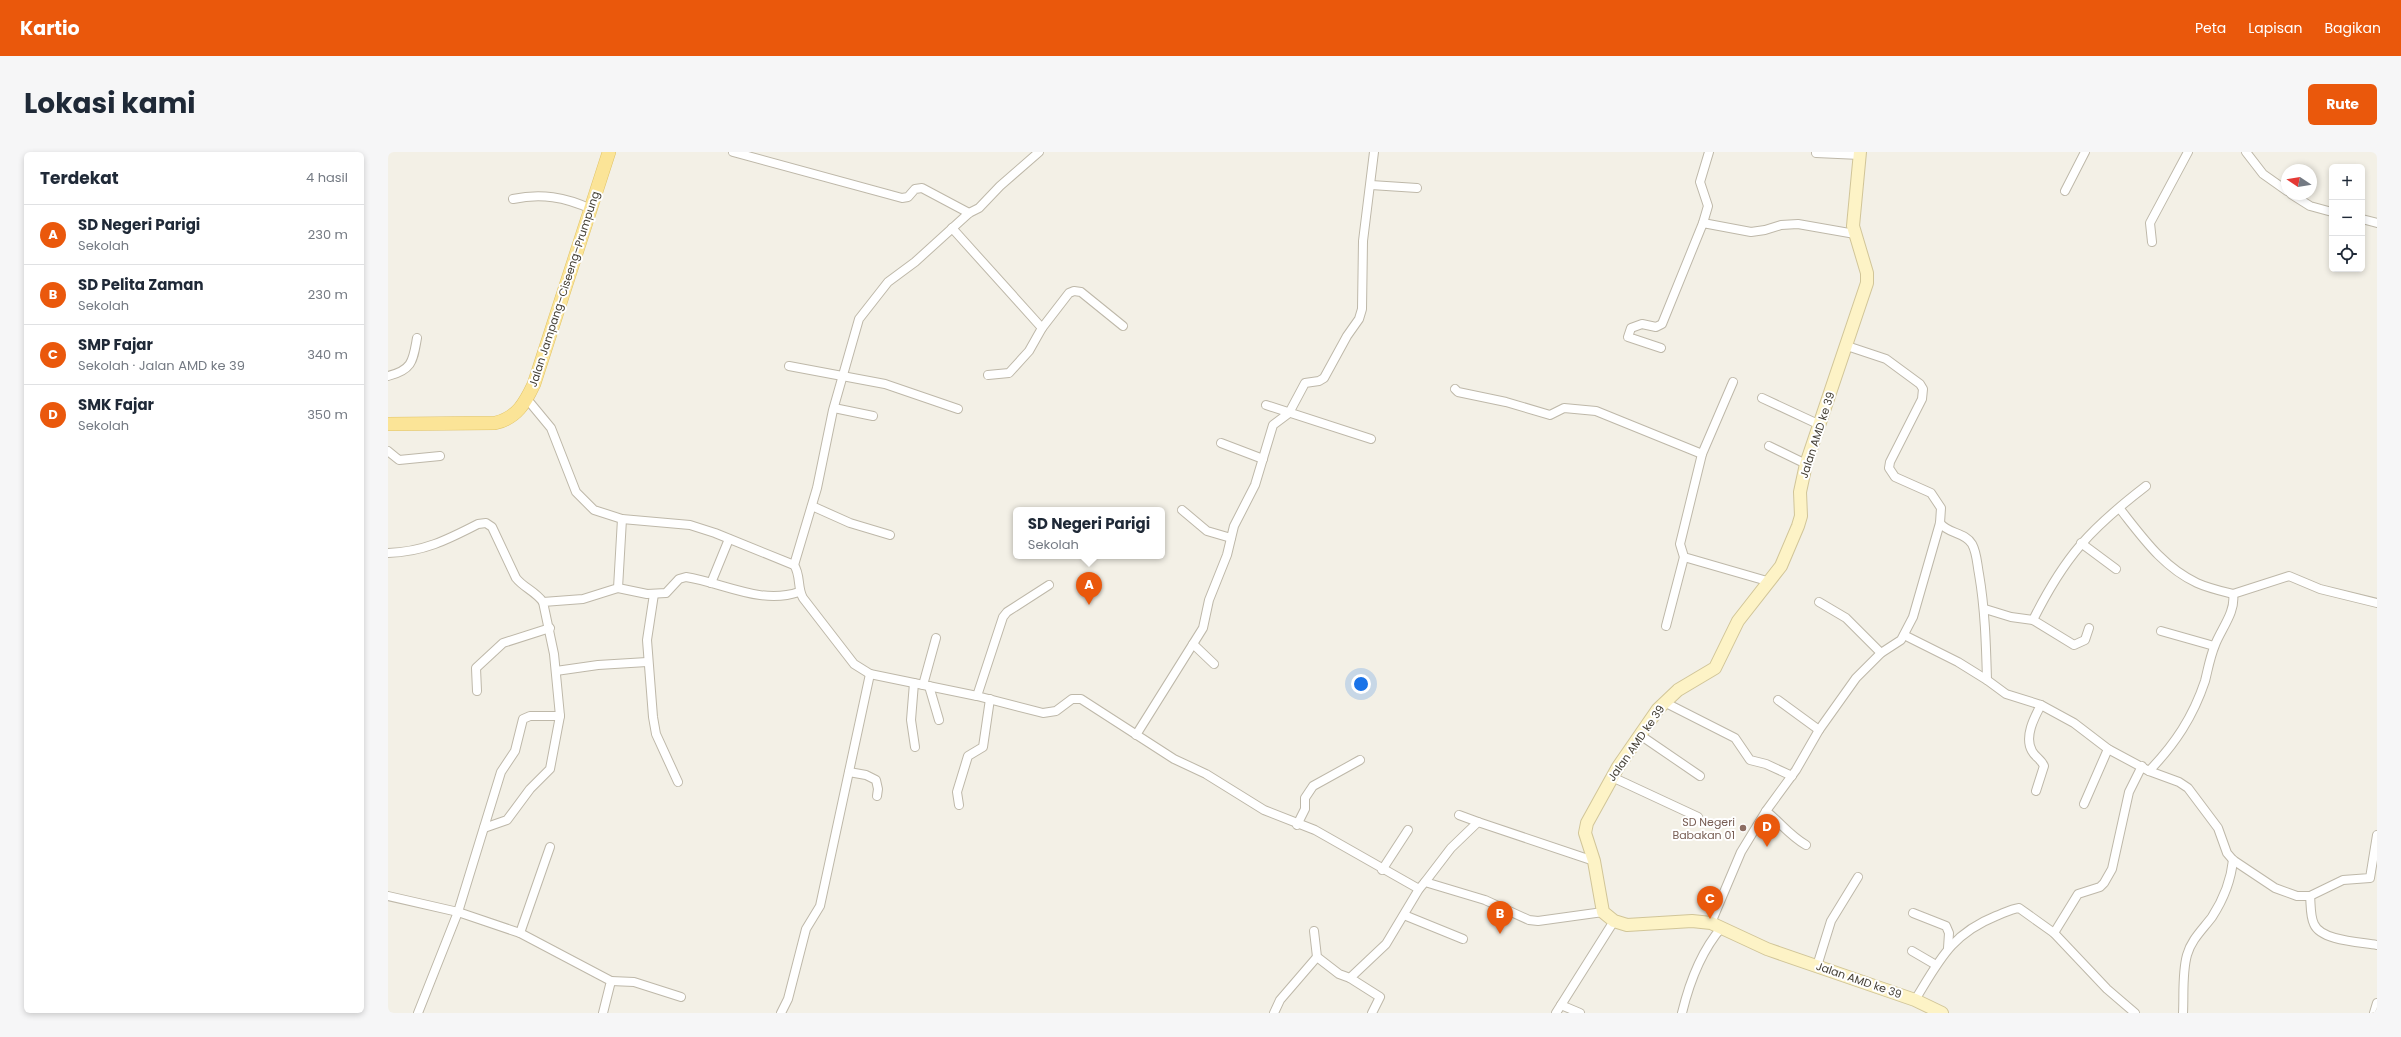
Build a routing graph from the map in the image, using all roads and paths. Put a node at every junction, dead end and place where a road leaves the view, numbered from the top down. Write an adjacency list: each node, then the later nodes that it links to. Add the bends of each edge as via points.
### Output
1 (609, 152): 17 (main road, Jalan Jampang–Ciseeng–Prumpung)
2 (733, 152): 19 (street, via 902,198 910,196 915,189 922,188)
3 (1039, 152): 19 (street, via 979,208)
4 (1374, 152): 11 (street)
5 (1709, 152): 21 (street, via 1700,182 1708,206)
6 (2085, 152): 14 (street)
7 (2188, 152): 25 (street, via 2150,223)
8 (2246, 152): 12 (street, via 2263,174)
9 (1816, 153): 10 (street)
10 (1860, 154): 24 (street, Jalan AMD ke 39, via 1853,214)
11 (1371, 185): 13 (street); 42 (street, via 1363,241 1362,308 1359,319 1324,378 1305,383)
12 (2281, 187)
13 (1417, 188)
14 (2065, 191)
15 (513, 199): 17 (street, via 544,195 573,201)
16 (2300, 200): 18 (street, via 2310,206)
17 (591, 209): 38 (main road, Jalan Jampang–Ciseeng–Prumpung)
18 (2329, 211)
19 (969, 212): 23 (street)
20 (2365, 220): 22 (street)
21 (1703, 223): 24 (street, via 1751,232 1798,224); 30 (street, via 1662,324 1656,327 1639,324 1631,328 1628,337)
22 (2377, 223)
23 (952, 228): 27 (street); 34 (street, via 915,262 888,282 863,312)
24 (1855, 234): 29 (street, Jalan AMD ke 39, via 1866,268 1867,283)
25 (2152, 242)
26 (1123, 326): 27 (street, via 1081,292 1074,291 1069,293)
27 (1042, 328): 32 (street, via 1029,351 1008,373)
28 (417, 338): 33 (street, via 413,361 407,368)
29 (1847, 346): 45 (street, Jalan AMD ke 39); 59 (street, via 1886,359 1923,389 1922,399 1889,468 1895,477 1936,498 1942,508)
30 (1661, 348)
31 (789, 366): 34 (street)
32 (988, 375)
33 (388, 376)
34 (842, 376): 40 (street); 41 (street, via 890,385)
35 (1733, 382): 50 (street)
36 (1455, 389): 50 (street, via 1458,392 1550,415 1564,408 1596,411)
37 (1762, 398): 45 (street)
38 (527, 399): 44 (main road, Jalan Jampang–Ciseeng–Prumpung, via 514,416 495,423); 58 (street, via 551,428 579,496 594,510)
39 (1266, 405): 42 (street)
40 (834, 408): 43 (street); 55 (street)
41 (958, 409)
42 (1289, 413): 46 (street); 52 (street, via 1273,425)
43 (873, 416)
44 (388, 424)
45 (1820, 424): 53 (street, Jalan AMD ke 39)
46 (1371, 439)
47 (1222, 443): 52 (street)
48 (1768, 446): 53 (street)
49 (388, 451): 51 (street, via 399,460)
50 (1702, 454): 65 (street, via 1680,544)
51 (440, 456)
52 (1263, 459): 61 (street, via 1253,490 1236,522)
53 (1806, 464): 68 (street, Jalan AMD ke 39, via 1796,532 1786,557)
54 (2146, 486): 56 (street)
55 (812, 506): 60 (street, via 850,523); 66 (street)
56 (2120, 509): 63 (street); 74 (street, via 2157,555 2175,571 2198,583)
57 (1182, 510): 61 (street, via 1207,531)
58 (622, 519): 62 (street, via 690,525); 71 (street)
59 (1940, 523): 78 (street, via 1944,528 1967,538 1972,544); 84 (street, via 1918,603)
60 (890, 535)
61 (1231, 538): 86 (street, via 1209,600 1205,623)
62 (729, 539): 66 (street); 69 (street)
63 (2080, 543): 67 (street); 79 (street, via 2058,573)
64 (388, 553): 75 (street, via 428,548 486,522 492,527 516,578 536,593)
65 (1684, 557): 68 (street); 80 (street)
66 (794, 565): 72 (street, via 798,573)
67 (2116, 569)
68 (1767, 582): 99 (street, Jalan AMD ke 39, via 1738,621 1715,668 1678,690)
69 (711, 583): 72 (street, via 764,597 782,597); 73 (street, via 682,577 666,593)
70 (1049, 585): 96 (street, via 1004,617)
71 (618, 588): 73 (street); 75 (street, via 583,599)
72 (799, 592): 92 (street, via 854,664)
73 (654, 594): 89 (street, via 648,622)
74 (2233, 594): 77 (street, via 2289,576 2320,589); 87 (street, via 2233,605)
75 (543, 602): 81 (street)
76 (1819, 602): 88 (street, via 1846,618)
77 (2377, 603)
78 (1985, 609): 79 (street); 93 (street)
79 (2033, 620): 82 (street, via 2074,645 2085,640)
80 (1666, 626)
81 (550, 628): 91 (street); 95 (street, via 503,643 493,650 476,668)
82 (2089, 628)
83 (2161, 631): 87 (street)
84 (1904, 635): 88 (street, via 1895,646); 93 (street, via 1958,662)
85 (936, 638): 94 (street)
86 (1193, 644): 90 (street); 104 (street)
87 (2214, 646): 109 (street, via 2204,682 2188,720 2172,747)
88 (1881, 653): 103 (street, via 1856,678)
89 (647, 662): 91 (street); 114 (street, via 656,734)
90 (1214, 664)
91 (556, 671): 101 (street)
92 (870, 674): 94 (street); 110 (street)
93 (1987, 680): 100 (street, via 2006,694)
94 (922, 685): 96 (street); 102 (street); 106 (street, via 911,720)
95 (477, 691)
96 (977, 696): 97 (street)
97 (990, 700): 104 (street, via 1043,713 1056,711 1072,699 1081,699); 118 (street, via 983,747 968,756 957,794)
98 (1778, 700): 103 (street)
99 (1664, 702): 105 (street, Jalan AMD ke 39); 113 (street, via 1734,738 1750,760)
100 (2041, 705): 107 (street, via 2074,723); 115 (street, via 2030,731 2031,750 2044,766)
101 (560, 716): 124 (street, via 550,769 530,789 507,820); 124 (street, via 530,716 523,719 515,751 501,772)
102 (939, 720)
103 (1819, 730): 113 (street)
104 (1136, 735): 123 (street, via 1264,810)
105 (1640, 735): 111 (street, Jalan AMD ke 39); 112 (street)
106 (915, 747)
107 (2108, 750): 109 (street); 117 (street)
108 (1360, 760): 123 (street, via 1313,786 1305,798 1305,809)
109 (2146, 769): 129 (street, via 2188,788 2218,828 2227,854); 146 (street, via 2129,792 2112,869 2100,887 2078,894)
110 (849, 772): 116 (street, via 876,780); 162 (street, via 820,906 806,930 788,999)
111 (1612, 776): 121 (street); 130 (street, Jalan AMD ke 39, via 1585,828 1586,840)
112 (1700, 776)
113 (1792, 776): 119 (street)
114 (678, 782)
115 (2036, 791)
116 (877, 796)
117 (2084, 804)
118 (959, 805)
119 (1766, 811): 127 (street, via 1780,821 1790,836); 143 (street, via 1732,870)
120 (1460, 815): 122 (street)
121 (1698, 817)
122 (1478, 822): 130 (street); 134 (street, via 1451,848)
123 (1297, 824): 131 (street, via 1315,830)
124 (484, 828): 138 (street)
125 (1408, 830): 131 (street)
126 (2377, 835): 132 (street)
127 (1806, 845)
128 (550, 847): 145 (street)
129 (2233, 860): 137 (street, via 2275,888 2297,896); 170 (street, via 2231,876 2223,896 2187,955)
130 (1594, 861): 139 (street, Jalan AMD ke 39)
131 (1382, 870): 135 (street)
132 (2375, 872): 137 (street, via 2370,878 2343,880)
133 (1858, 878): 153 (street, via 1831,921)
134 (1425, 882): 135 (street); 139 (street, via 1485,900 1534,920)
135 (1419, 889): 141 (street)
136 (388, 896): 138 (street)
137 (2310, 896): 148 (street, via 2316,929 2336,939)
138 (458, 912): 145 (street); 160 (street)
139 (1603, 912): 142 (street, Jalan AMD ke 39)
140 (1913, 913): 149 (street, via 1946,926 1949,933)
141 (1404, 915): 147 (street); 154 (street, via 1384,947)
142 (1614, 920): 143 (street, Jalan AMD ke 39, via 1627,925 1692,921); 159 (street)
143 (1716, 925): 153 (street, Jalan AMD ke 39, via 1767,949); 167 (street, via 1712,939 1690,982)
144 (1314, 931): 151 (street)
145 (520, 933): 155 (street)
146 (2054, 933): 149 (street, via 2024,910 2015,909 1965,931); 169 (street, via 2107,989)
147 (1463, 940)
148 (2377, 945)
149 (1948, 948): 152 (street)
150 (1912, 951): 152 (street)
151 (1317, 957): 154 (street, via 1339,974); 163 (street, via 1280,1000)
152 (1936, 965): 157 (street)
153 (1817, 966): 157 (street, Jalan AMD ke 39)
154 (1350, 978): 164 (street, via 1380,997)
155 (611, 981): 156 (street, via 634,982); 161 (street)
156 (681, 997)
157 (1915, 1000): 168 (street, Jalan AMD ke 39)
158 (2377, 1002): 171 (street)
159 (1561, 1005): 165 (street); 166 (street)
160 (418, 1013)
161 (603, 1013)
162 (781, 1013)
163 (1274, 1013)
164 (1372, 1013)
165 (1556, 1013)
166 (1580, 1013)
167 (1682, 1013)
168 (1942, 1013)
169 (2135, 1013)
170 (2183, 1013)
171 (2374, 1013)

